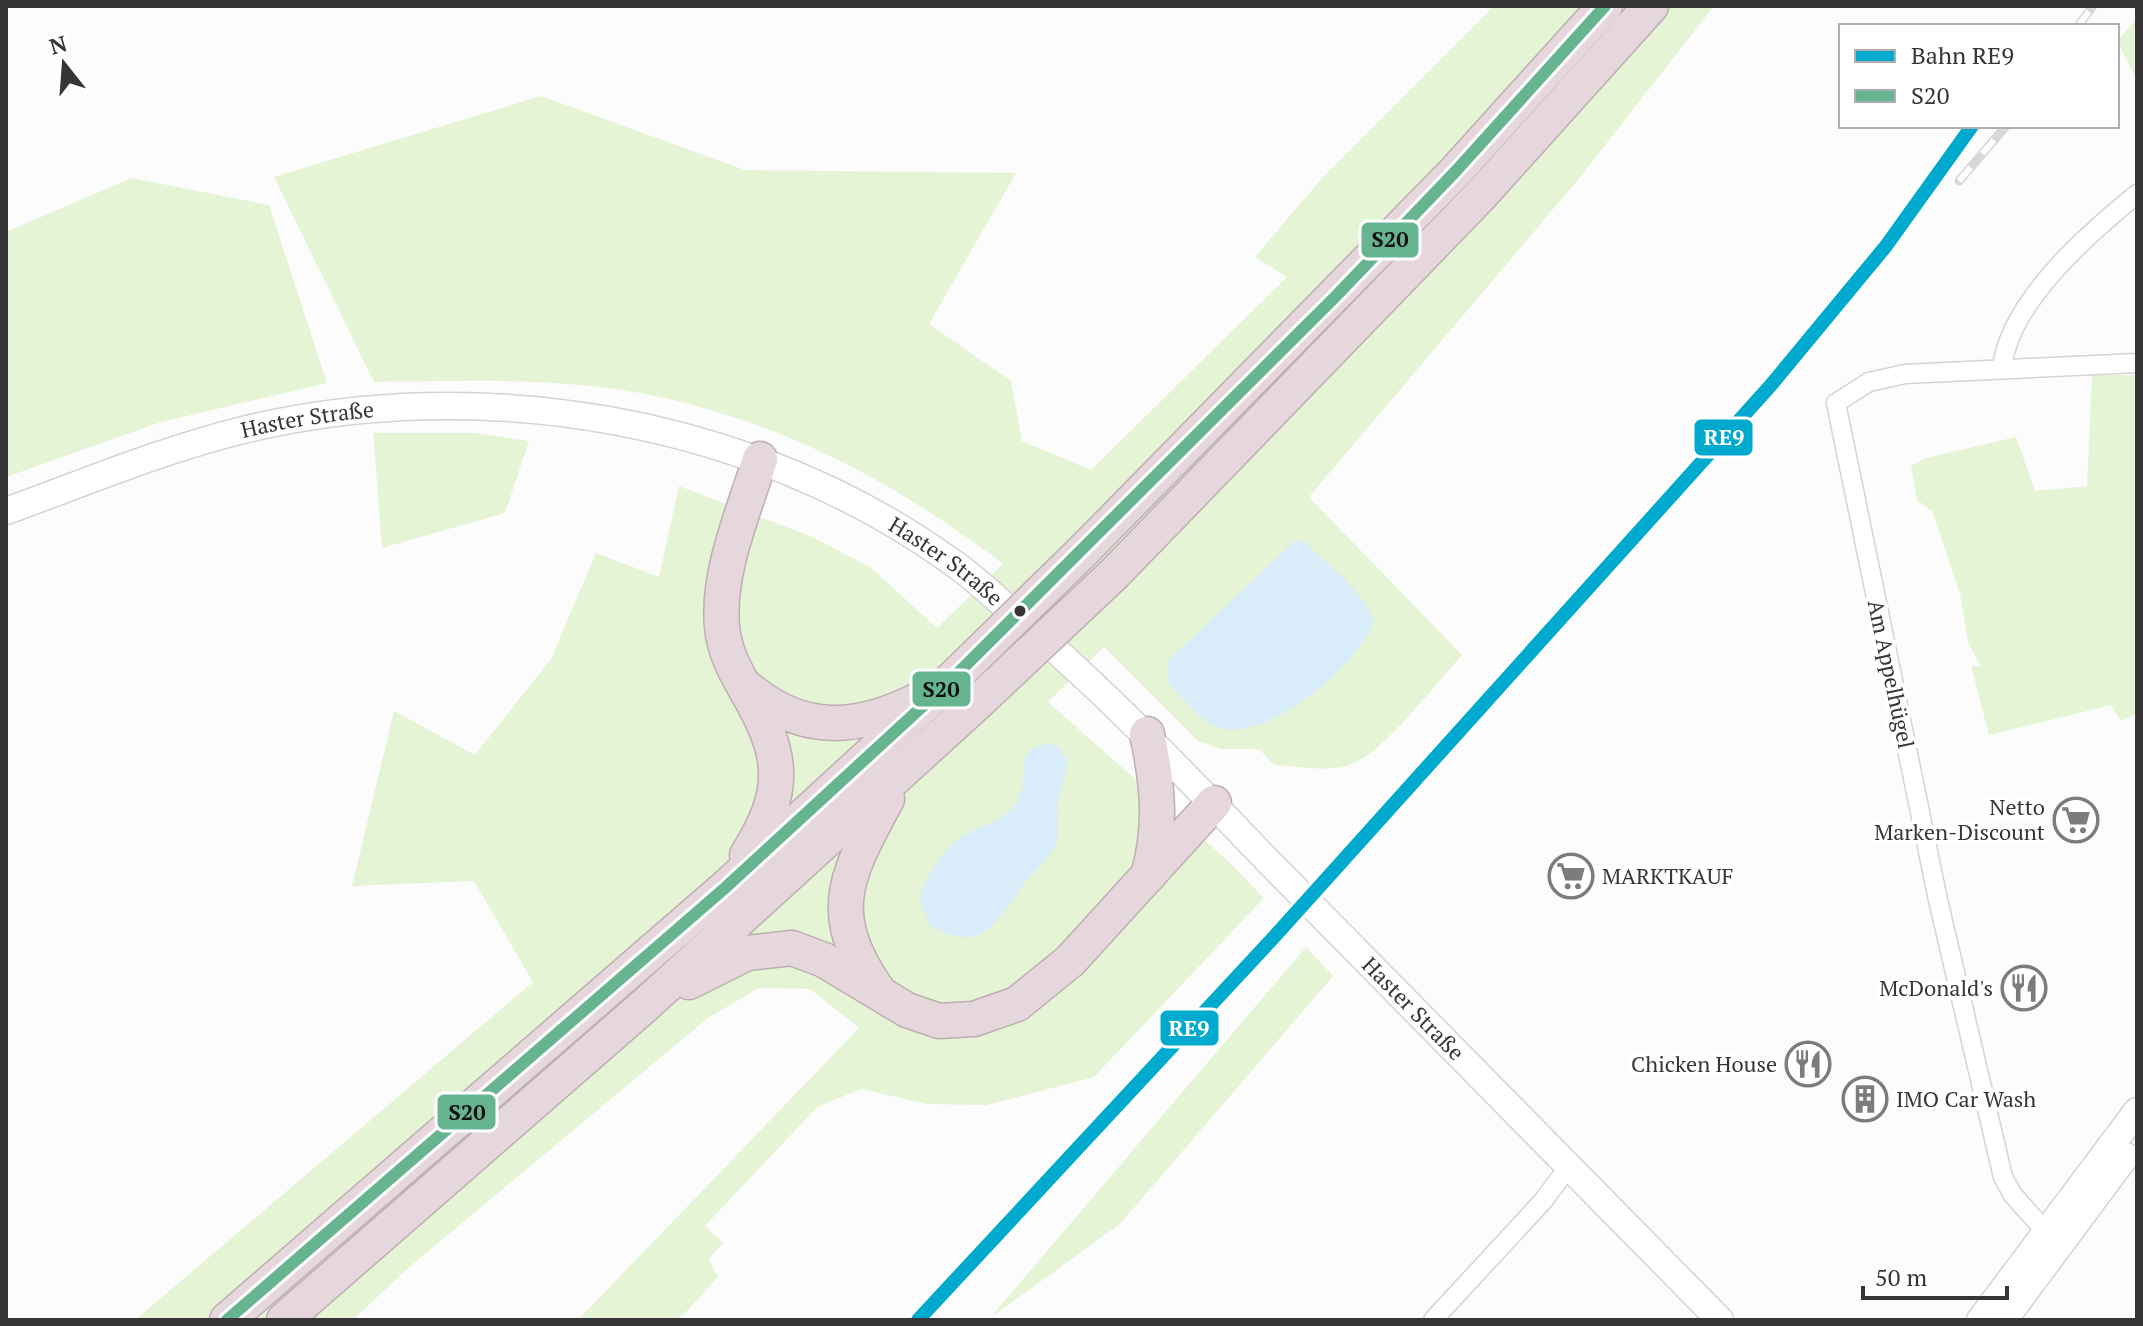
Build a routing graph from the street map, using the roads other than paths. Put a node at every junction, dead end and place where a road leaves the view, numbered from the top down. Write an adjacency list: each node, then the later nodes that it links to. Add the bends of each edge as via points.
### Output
1 (1605, 6): 8 (highway, bridge, via 1444,183)
2 (1651, 6): 11 (highway, bridge, via 1480,196 1115,573)
3 (2137, 194): 5 (street, via 2079,241 2012,328)
4 (2137, 363): 5 (street, Am Appelhügel)
5 (2002, 369): 19 (street, Am Appelhügel, via 1893,377 1869,382 1836,403 1938,900 2003,1177)
6 (760, 459): 7 (main road, Haster Straße, via 635,426 557,413 418,406 240,431); 9 (highway, via 725,575 722,627); 10 (main road, Haster Straße, via 860,504 951,560)
7 (6, 511)
8 (949, 682): 9 (highway, via 880,718 837,725 768,705); 14 (highway)
9 (743, 684): 14 (highway, via 765,723 778,766 777,794 761,833)
10 (1147, 734): 12 (main road, Haster Straße); 13 (highway, via 1158,802 1157,846)
11 (898, 777): 15 (highway, via 853,860 845,898 860,964); 16 (highway)
12 (1214, 803): 13 (highway); 18 (main road, Haster Straße)
13 (1148, 876): 15 (highway, via 1070,961 1017,1004 974,1019 939,1021)
14 (725, 888): 20 (highway)
15 (882, 996): 16 (highway, via 824,960 792,948 747,953)
16 (643, 1007): 21 (highway)
17 (2134, 1125): 19 (main road); 25 (main road)
18 (1567, 1169): 22 (street); 23 (main road, Haster Straße)
19 (2046, 1232): 24 (main road)
20 (227, 1320)
21 (284, 1320)
22 (1433, 1320)
23 (1720, 1320)
24 (1980, 1320)
25 (2004, 1320)

